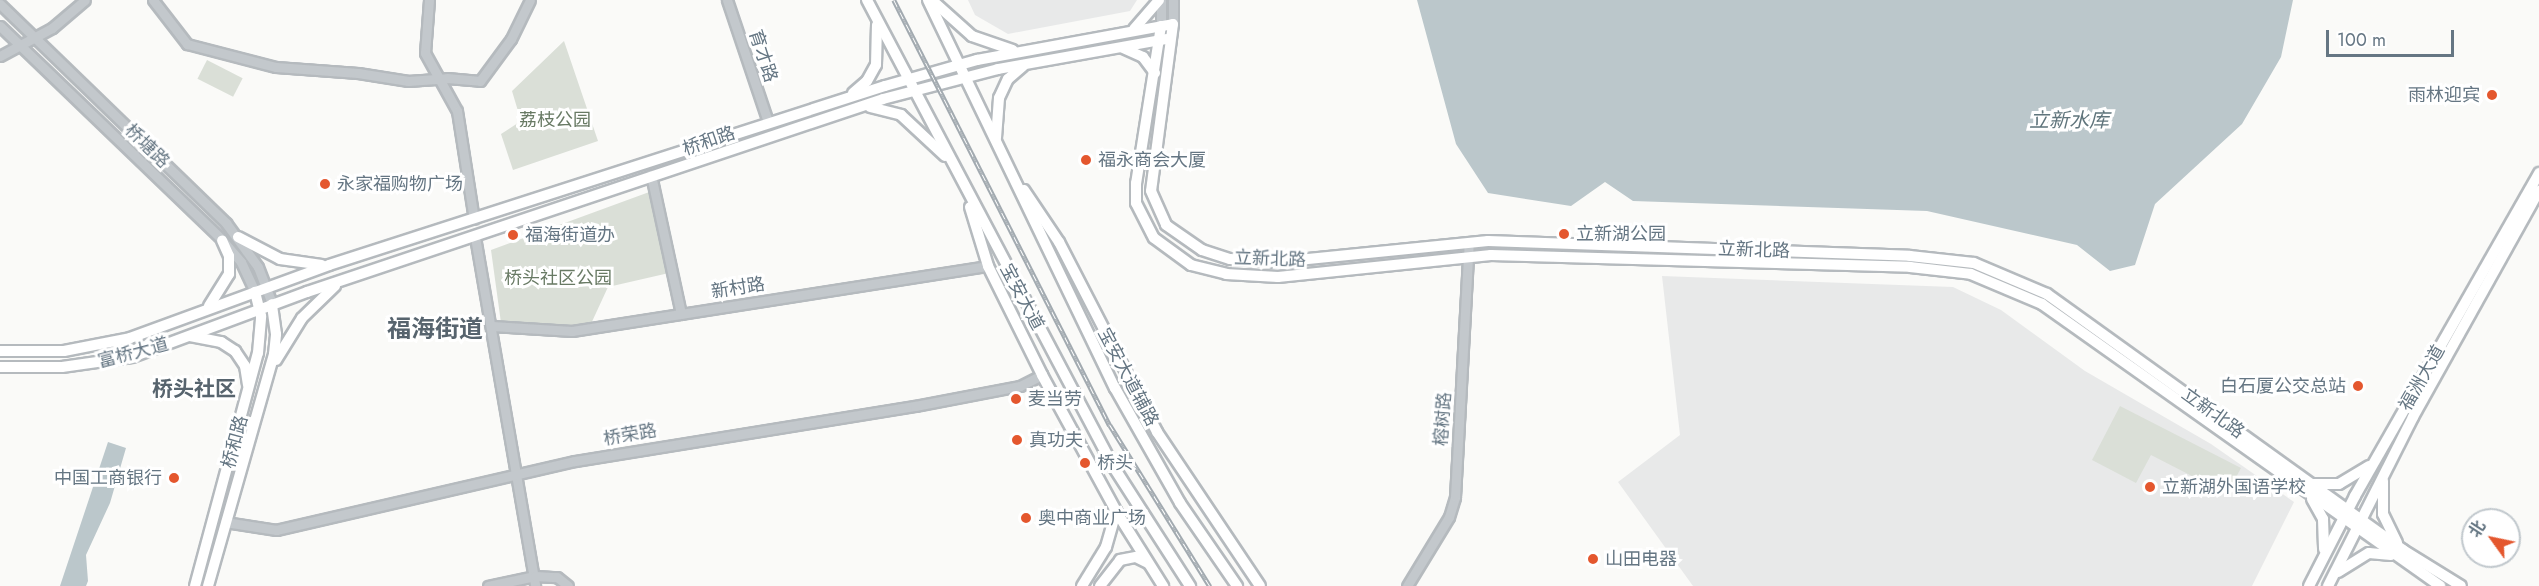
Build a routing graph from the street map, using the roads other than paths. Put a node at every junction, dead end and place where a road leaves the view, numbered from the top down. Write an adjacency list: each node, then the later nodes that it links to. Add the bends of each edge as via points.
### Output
1 (85, 0): 18 (street)
2 (153, 0): 29 (street, via 187,44 276,67 408,81)
3 (429, 0): 29 (street, via 425,53)
4 (530, 0): 29 (street, via 511,39 480,81)
5 (727, 0): 33 (street, 育才路)
6 (867, 0): 12 (main road, 宝安大道)
7 (928, 0): 24 (main road)
8 (932, 0): 22 (main road, via 972,36 1005,49)
9 (1160, 0): 15 (street); 16 (main road, via 1147,19)
10 (1173, 0): 13 (street)
11 (0, 4): 18 (street, 桥塘路)
12 (876, 15): 28 (main road, 宝安大道); 31 (main road, via 876,65 867,81)
13 (1173, 24): 15 (main road, 桥和路); 17 (main road, 立新北路)
14 (0, 26): 20 (street, 桥塘路)
15 (1161, 26): 16 (main road, 桥和路); 19 (main road, 立新北路)
16 (1128, 32): 22 (main road, 桥和路)
17 (1172, 38): 19 (main road, 桥和路); 45 (main road, 立新北路, via 1150,191 1161,218 1191,245 1230,259 1278,262 1323,261)
18 (36, 39): 20 (street); 42 (street, 桥塘路)
19 (1160, 40): 21 (main road, 桥和路); 26 (main road, 立新北路)
20 (21, 45): 23 (street); 44 (street, 桥塘路)
21 (1120, 47): 25 (main road, 桥和路); 26 (main road, via 1143,57)
22 (1025, 51): 24 (main road, 桥和路)
23 (0, 56)
24 (958, 64): 27 (main road); 28 (main road, 桥和路)
25 (1026, 64): 27 (main road, 桥和路); 34 (main road, via 1008,79 999,98)
26 (1155, 73): 47 (main road, 立新北路, via 1136,203 1150,232 1185,262 1226,274 1278,277)
27 (964, 77): 30 (main road, 桥和路); 34 (main road)
28 (909, 79): 30 (main road, 宝安大道); 31 (main road, 桥和路)
29 (439, 80): 41 (street, via 457,111)
30 (915, 90): 32 (main road, 桥和路); 36 (main road, 宝安大道)
31 (844, 99): 33 (main road, 桥和路)
32 (852, 110): 36 (main road, via 873,106 893,111 910,122); 38 (main road, 桥和路)
33 (768, 122): 41 (main road, 桥和路)
34 (996, 144): 35 (main road)
35 (1006, 163): 89 (main road, via 1115,388 1180,503); 90 (main road, 宝安大道辅路, via 1059,242 1157,432)
36 (953, 165): 39 (main road, 宝安大道)
37 (2539, 173): 67 (main road, 福洲大道)
38 (651, 175): 43 (main road, 桥和路); 57 (street)
39 (962, 181): 49 (main road); 88 (main road, 宝安大道, via 1113,466)
40 (2539, 191): 68 (main road, 福洲大道)
41 (474, 219): 46 (main road, 桥和路)
42 (238, 237): 48 (main road, via 280,259); 52 (street, 桥塘路)
43 (475, 237): 50 (main road, 桥和路); 58 (street)
44 (222, 240): 53 (street, 桥塘路, via 241,262); 55 (main road, via 229,256 229,274 222,291)
45 (1469, 242): 47 (street, 榕树路); 70 (main road, 立新北路, via 1910,256 1992,269 2055,299)
46 (375, 250): 48 (main road, 桥和路); 50 (main road)
47 (1470, 256): 71 (main road, 立新北路, via 1910,267 1989,279 2042,304); 91 (street, 榕树路, via 1455,497 1449,517)
48 (329, 265): 52 (main road, 桥和路)
49 (988, 266): 57 (street, 新村路); 64 (main road)
50 (381, 269): 51 (main road, 桥和路)
51 (338, 284): 54 (main road, 桥和路); 65 (main road, via 302,318)
52 (267, 287): 53 (main road, 桥和路); 54 (street, 桥塘路)
53 (255, 292): 55 (main road, 富桥大道); 56 (main road, 桥塘路)
54 (272, 304): 56 (main road, 桥和路); 65 (main road, 桥和路, via 276,334)
55 (206, 309): 59 (main road, 富桥大道)
56 (260, 309): 60 (main road, 富桥大道); 66 (main road, 桥和路, via 261,339)
57 (681, 314): 58 (street, 新村路, via 572,331)
58 (492, 326): 69 (street)
59 (151, 331): 61 (main road); 62 (main road, 富桥大道, via 88,348)
60 (189, 336): 61 (main road, 富桥大道); 66 (main road, via 221,342 235,351 245,366)
61 (156, 349): 63 (main road, 富桥大道, via 86,365)
62 (0, 351)
63 (0, 367)
64 (1042, 375): 69 (street, 桥荣路, via 1020,386 575,461); 72 (main road)
65 (268, 377): 74 (main road, 桥和路)
66 (249, 392): 81 (main road, 桥和路)
67 (2377, 457): 70 (main road, via 2361,473 2339,484); 73 (main road, 福洲大道)
68 (2384, 473): 75 (main road, 福洲大道); 76 (main road, via 2383,514)
69 (517, 477): 74 (street, 桥荣路, via 276,530); 79 (street)
70 (2306, 481): 73 (main road, 立新北路)
71 (2308, 494): 73 (main road, 立新北路); 77 (main road, via 2323,519)
72 (1116, 511): 78 (main road); 85 (main road, via 1106,547)
73 (2345, 514): 75 (main road, 立新北路); 77 (main road, 福洲大道)
74 (225, 522): 82 (main road, 桥和路)
75 (2358, 524): 76 (main road, 立新北路); 80 (main road, 福洲大道)
76 (2401, 554): 80 (main road, via 2369,553 2347,564); 93 (main road, 立新北路); 94 (main road, 立新北路)
77 (2324, 555): 92 (main road, 福洲大道)
78 (1148, 563): 86 (main road, via 1136,557 1120,560); 87 (main road)
79 (535, 581): 83 (street); 84 (street, via 557,577)
80 (2329, 584)
81 (195, 586)
82 (208, 586)
83 (488, 586)
84 (568, 586)
85 (1082, 586)
86 (1100, 586)
87 (1163, 586)
88 (1190, 586)
89 (1237, 586)
90 (1260, 586)
91 (1407, 586)
92 (2309, 586)
93 (2440, 586)
94 (2462, 586)

